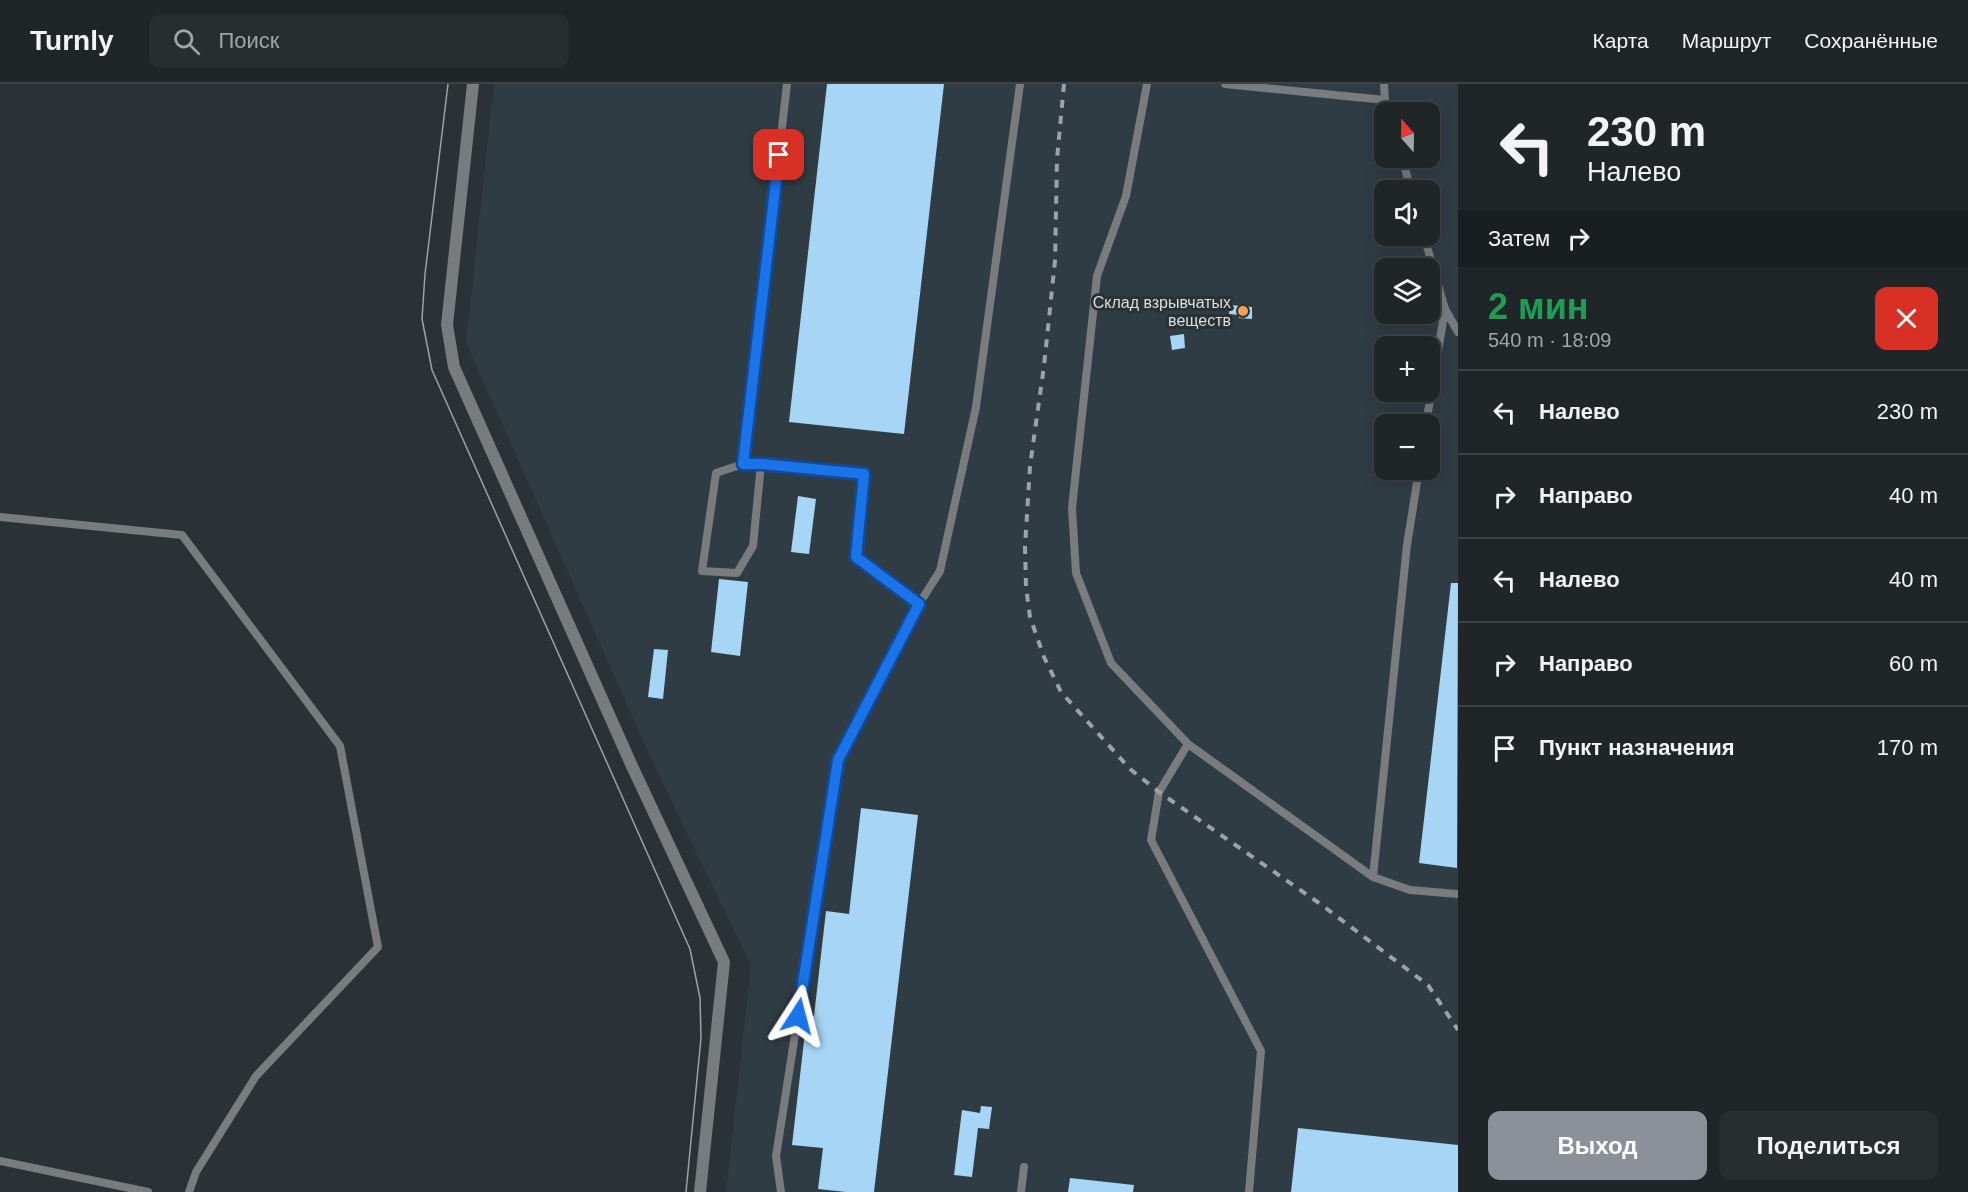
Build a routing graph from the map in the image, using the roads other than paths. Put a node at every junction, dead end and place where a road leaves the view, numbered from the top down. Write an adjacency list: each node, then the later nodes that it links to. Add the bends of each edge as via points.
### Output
1 (473, 84): 25 (street, via 447,325 454,367 724,962)
2 (787, 84): 13 (lane)
3 (1020, 84): 17 (lane, via 976,406 940,571)
4 (1147, 84): 18 (lane, via 1126,196 1097,276 1072,508 1075,562 1111,663)
5 (1225, 84): 7 (lane)
6 (1384, 84): 7 (lane)
7 (1385, 99): 8 (lane)
8 (1386, 102)
9 (1427, 246): 10 (lane)
10 (1444, 309): 11 (lane); 12 (lane)
11 (1458, 332)
12 (1428, 414)
13 (743, 464): 14 (lane); 14 (lane, via 716,473 702,571 737,573 753,546)
14 (761, 464): 17 (lane, via 864,474 856,557)
15 (1417, 480): 19 (lane, via 1407,544)
16 (0, 518): 24 (lane, via 182,535 340,746 378,947 256,1076 196,1172)
17 (919, 604): 26 (lane, via 838,760 776,1156)
18 (1188, 744): 19 (lane); 28 (lane, via 1159,792 1151,840 1261,1051)
19 (1373, 878): 20 (lane, via 1410,891)
20 (1458, 894)
21 (0, 1161): 23 (lane)
22 (1024, 1167): 27 (lane)
23 (148, 1192)
24 (189, 1192)
25 (700, 1192)
26 (781, 1192)
27 (1021, 1192)
28 (1250, 1192)

